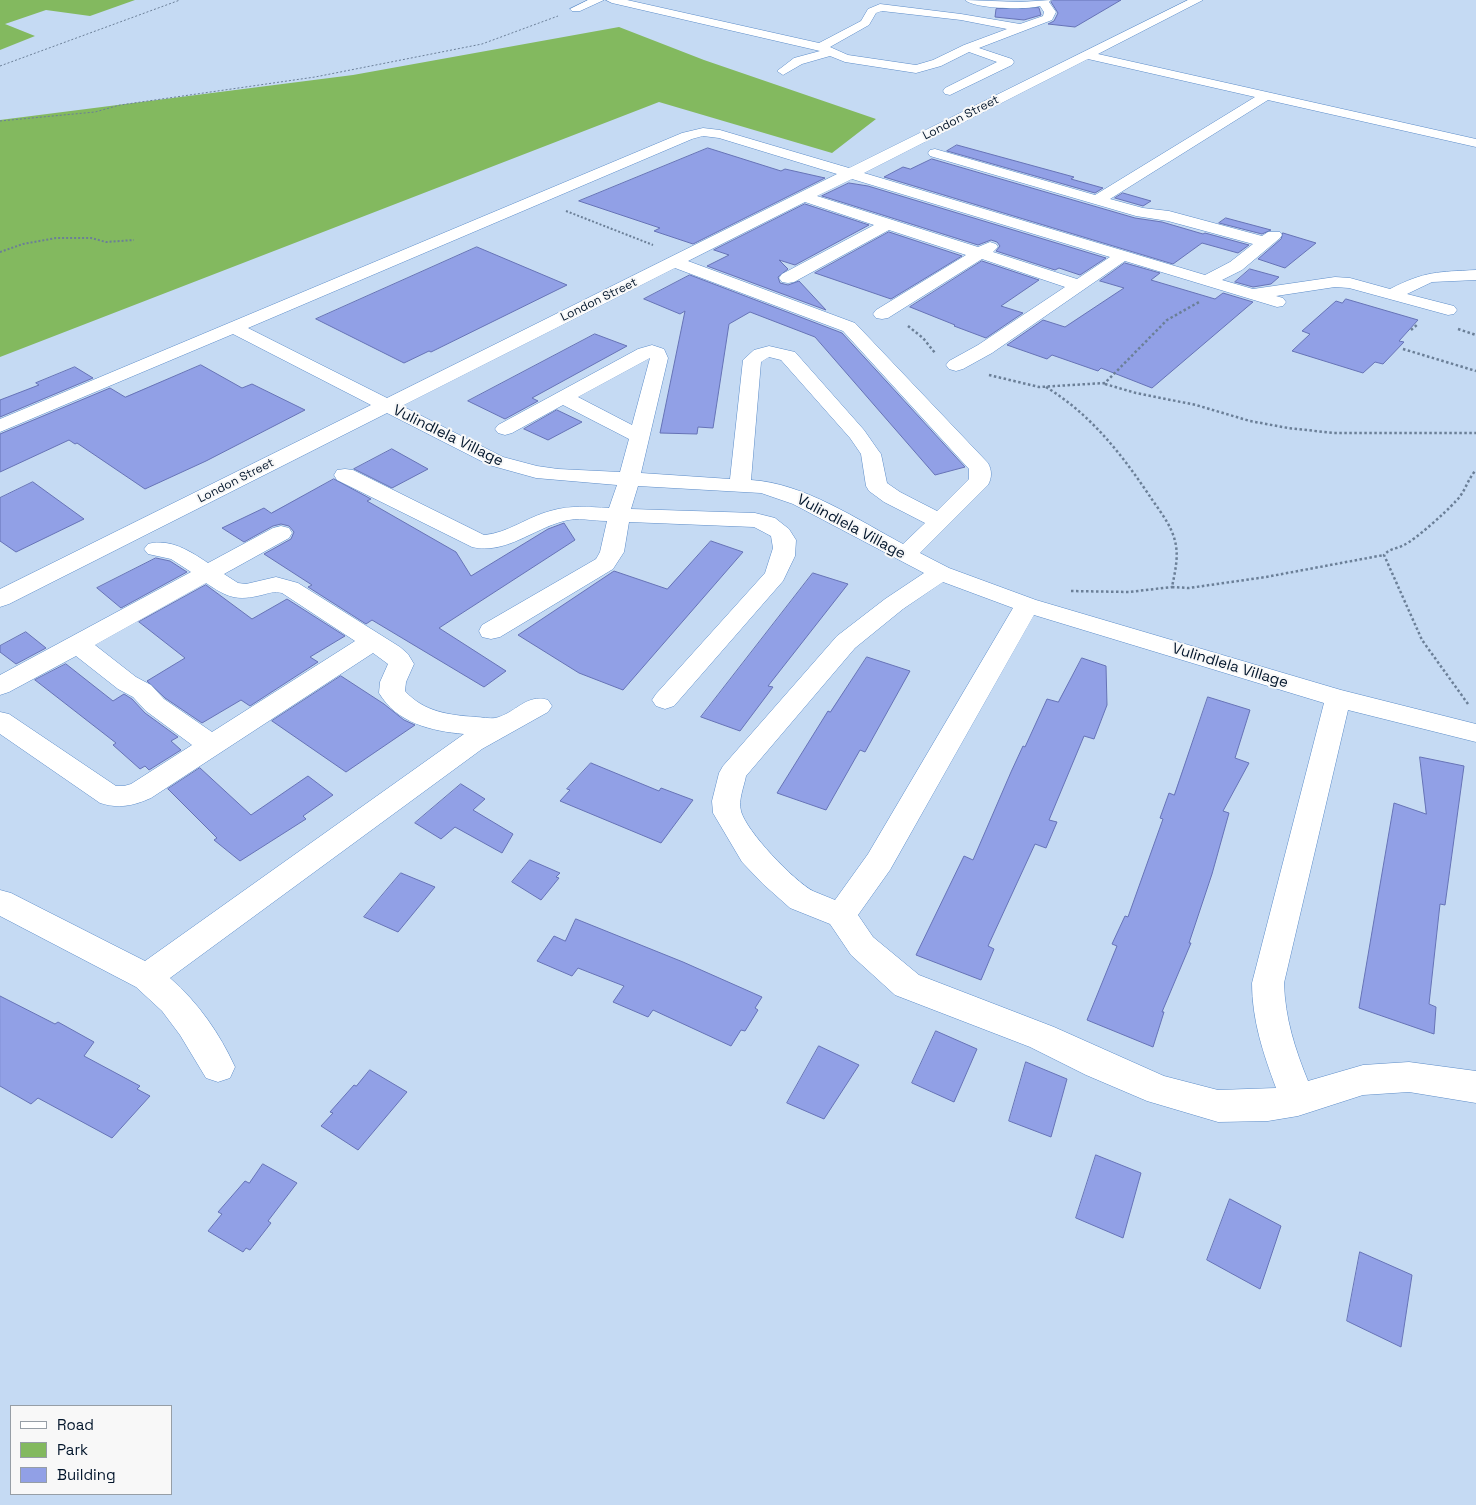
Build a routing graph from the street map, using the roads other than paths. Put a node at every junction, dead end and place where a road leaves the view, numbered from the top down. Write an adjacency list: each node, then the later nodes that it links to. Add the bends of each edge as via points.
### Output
1 (598, 0): 6 (street)
2 (612, 0): 7 (street)
3 (971, 0): 5 (street, via 1022,6)
4 (1197, 0): 12 (street, London Street)
5 (1044, 1): 9 (street, via 1050,12 1048,18)
6 (576, 9)
7 (656, 9): 8 (street); 11 (street)
8 (662, 25)
9 (1022, 29): 10 (street); 11 (street, via 961,17 880,7 872,11 865,23)
10 (968, 48): 11 (street, via 916,69 846,58); 16 (street, via 1008,62)
11 (826, 49): 14 (street)
12 (1086, 55): 17 (street); 20 (street, London Street)
13 (779, 56): 14 (street)
14 (798, 61): 15 (street)
15 (783, 71)
16 (950, 91)
17 (1266, 95): 18 (street); 22 (street)
18 (1476, 142)
19 (935, 153): 22 (street)
20 (851, 174): 21 (street, London Street); 28 (street); 39 (street, via 720,134 692,134)
21 (804, 197): 23 (street); 29 (street, London Street)
22 (1097, 200): 26 (street)
23 (888, 224): 27 (street); 31 (street)
24 (1278, 233): 26 (street)
25 (1006, 236): 27 (street)
26 (1264, 242): 32 (street, via 1236,266)
27 (979, 254): 33 (street); 38 (street)
28 (1122, 256): 32 (street); 33 (street)
29 (675, 262): 42 (street, London Street); 50 (street, via 854,330 980,468 980,480)
30 (1476, 275): 35 (street, via 1430,277)
31 (788, 278)
32 (1206, 281): 34 (street)
33 (1078, 286): 40 (street)
34 (1251, 294): 35 (street, via 1335,282); 36 (street)
35 (1392, 295): 37 (street)
36 (1277, 302)
37 (1448, 310)
38 (882, 314)
39 (234, 328): 42 (street, Vulindlela Village); 43 (street)
40 (956, 365)
41 (564, 398): 44 (street); 45 (street); 45 (street, via 645,353 657,353 659,358)
42 (385, 406): 47 (street, Vulindlela Village, via 496,461 517,468 558,475); 56 (street, London Street)
43 (0, 426)
44 (505, 429)
45 (640, 437): 47 (street)
46 (345, 475): 49 (street, via 480,542 506,539 558,514)
47 (629, 480): 48 (street, Vulindlela Village); 49 (street)
48 (740, 486): 50 (street, via 752,360 761,353 774,351 788,356 857,434 871,454 876,486); 53 (street, Vulindlela Village, via 763,487 801,499)
49 (619, 515): 58 (street, via 612,552 605,564); 63 (street, via 756,520 776,526 785,541 786,551 775,576)
50 (939, 521): 53 (street)
51 (281, 533): 55 (street)
52 (156, 549): 55 (street, via 178,554)
53 (905, 555): 54 (street, Vulindlela Village)
54 (941, 573): 57 (street, Vulindlela Village); 70 (street, via 894,604 846,642 759,745 739,764 729,784 727,813 753,854 801,898)
55 (206, 574): 59 (street, via 239,592 283,584); 60 (street)
56 (0, 599)
57 (1027, 605): 62 (street, Vulindlela Village); 70 (street, via 879,862)
58 (491, 631)
59 (373, 641): 66 (street, via 401,664 392,693 405,708 440,722); 68 (street)
60 (77, 644): 61 (street); 68 (street)
61 (0, 686)
62 (1338, 698): 67 (street, Vulindlela Village); 74 (street, via 1268,983 1271,1023)
63 (665, 700)
64 (539, 706): 66 (street)
65 (0, 722): 68 (street, via 110,796 119,798 141,791)
66 (498, 727): 71 (street, via 472,742)
67 (1476, 733)
68 (212, 746)
69 (0, 902): 71 (street)
70 (841, 915): 74 (street, via 862,946 907,985 1042,1037 1159,1090 1218,1106 1268,1105)
71 (147, 977): 72 (street, via 174,1001)
72 (218, 1067)
73 (1476, 1087): 74 (street, via 1409,1077 1363,1080)
74 (1298, 1100)

